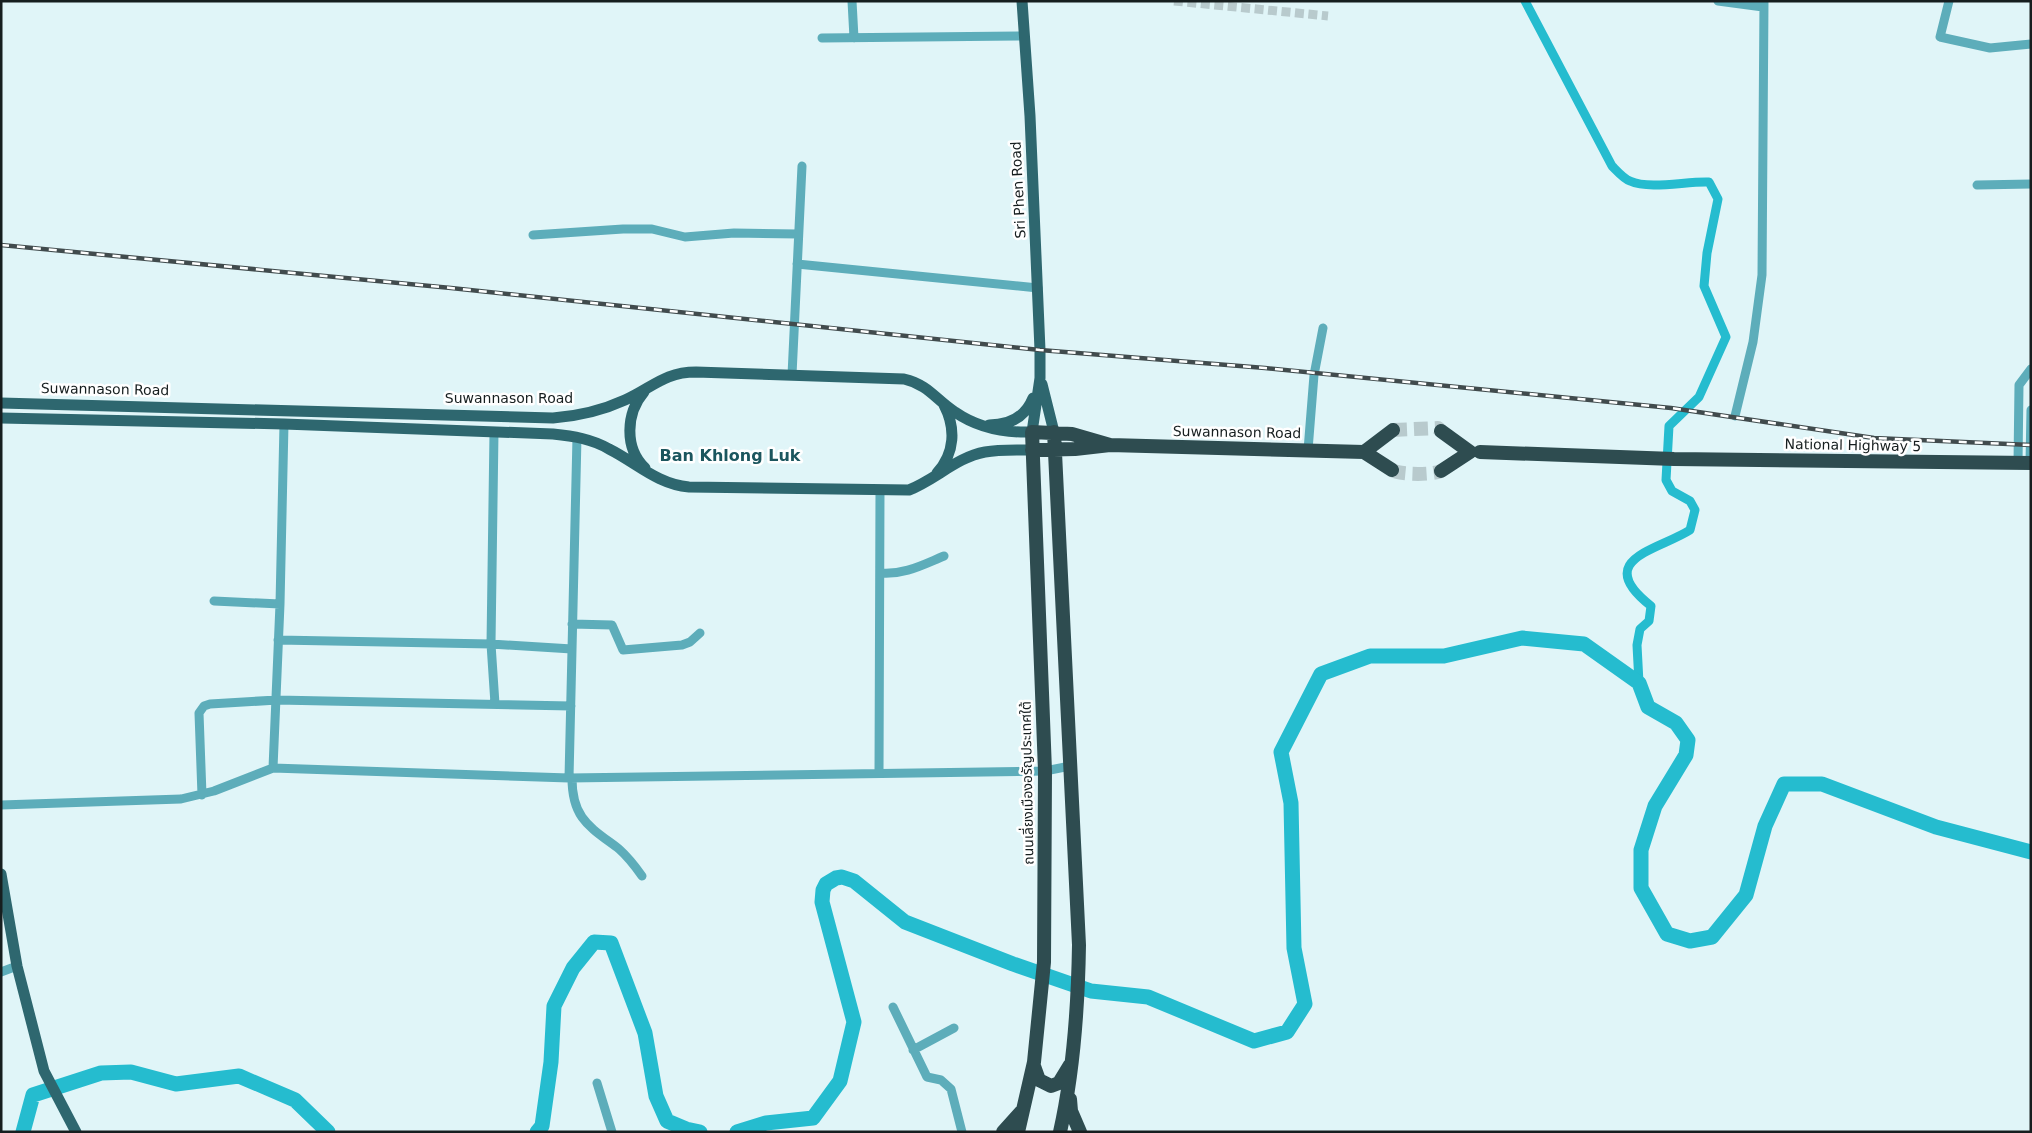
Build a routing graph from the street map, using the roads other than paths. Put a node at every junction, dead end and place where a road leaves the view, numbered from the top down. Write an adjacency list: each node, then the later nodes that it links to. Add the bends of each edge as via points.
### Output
1 (852, 1): 8 (street)
2 (1022, 1): 6 (main road, Sri Phen Road)
3 (1718, 1): 5 (street)
4 (1949, 1): 9 (street, via 1940,37 1990,48)
5 (1764, 4): 25 (street, via 1762,274 1753,342)
6 (1024, 36): 8 (street); 16 (main road, Sri Phen Road)
7 (822, 38): 8 (street)
8 (854, 38)
9 (2031, 44)
10 (802, 166): 13 (street)
11 (2031, 184): 12 (street)
12 (1977, 185)
13 (798, 234): 14 (street, via 734,233 685,237 652,229 624,229); 15 (street)
14 (532, 235)
15 (797, 264): 16 (street); 19 (street)
16 (1038, 288): 20 (main road, Sri Phen Road)
17 (1323, 328): 38 (street, via 1314,374)
18 (2031, 369): 41 (street, via 2019,385)
19 (792, 376): 21 (main road, Suwannason Road, via 683,373 663,377); 22 (main road, Suwannason Road, via 904,379 926,387)
20 (1040, 378): 28 (main road, via 1028,410 1016,420); 32 (main road, Sri Phen Road); 33 (main road, Sri Phen Road)
21 (649, 387): 23 (main road, Suwannason Road, via 606,409 553,418); 44 (main road, via 632,411 629,429 636,456)
22 (942, 401): 28 (main road, Suwannason Road); 45 (main road, via 949,416 952,436 949,454)
23 (1, 403)
24 (2031, 410): 41 (street)
25 (1735, 416)
26 (1, 418): 27 (main road, Suwannason Road)
27 (284, 424): 31 (main road, Suwannason Road); 50 (street)
28 (978, 425): 32 (main road, Suwannason Road, via 998,431)
29 (1393, 430): 39 (highway)
30 (1442, 431): 43 (highway, via 1470,452)
31 (494, 432): 34 (main road, Suwannason Road); 54 (street)
32 (1032, 432): 33 (highway, Suwannason Road); 36 (highway, ถนนเลี่ยงเมืองอรัญประเทศใต้)
33 (1054, 432): 35 (highway, Suwannason Road); 37 (highway)
34 (576, 437): 44 (main road, Suwannason Road, via 610,449); 51 (street)
35 (1110, 445): 37 (highway, Suwannason Road); 38 (highway, Suwannason Road)
36 (1032, 450): 37 (highway, Suwannason Road); 45 (main road, Suwannason Road, via 984,452); 61 (highway, ถนนเลี่ยงเมืองอรัญประเทศใต้)
37 (1055, 450): 59 (highway)
38 (1308, 450): 39 (highway, Suwannason Road)
39 (1364, 452): 42 (highway)
40 (1480, 452): 41 (highway, National Highway 5, via 1614,458)
41 (2026, 463)
42 (1392, 470)
43 (1441, 471)
44 (653, 476): 46 (main road, Suwannason Road, via 689,487)
45 (932, 478): 46 (main road, Suwannason Road, via 909,490)
46 (880, 491): 48 (street)
47 (944, 556): 48 (street, via 907,572)
48 (880, 573): 62 (street)
49 (214, 600): 50 (street)
50 (280, 604): 53 (street)
51 (572, 624): 52 (street, via 612,625 623,650 682,645); 55 (street)
52 (700, 633)
53 (278, 640): 54 (street); 56 (street)
54 (491, 644): 55 (street); 57 (street)
55 (572, 649): 58 (street)
56 (277, 700): 57 (street); 60 (street); 64 (street, via 210,704 200,709)
57 (495, 704): 58 (street)
58 (571, 706): 63 (street)
59 (1070, 766): 61 (street); 73 (highway, via 1079,945)
60 (273, 768): 63 (street); 64 (street)
61 (1045, 771): 62 (street); 74 (highway, ถนนเลี่ยงเมืองอรัญประเทศใต้, via 1044,936)
62 (878, 774): 63 (street)
63 (570, 778): 67 (street, via 582,821 630,860)
64 (202, 795): 65 (street, via 181,799)
65 (1, 805)
66 (1, 874): 68 (main road)
67 (642, 876)
68 (17, 966): 69 (street); 80 (main road, via 44,1071)
69 (1, 972)
70 (893, 1007): 72 (street)
71 (954, 1028): 72 (street)
72 (913, 1050): 82 (street, via 927,1077 941,1080 951,1089)
73 (1072, 1060): 74 (highway, via 1060,1083 1051,1086 1039,1080); 76 (highway)
74 (1034, 1066): 77 (highway, ถนนเลี่ยงเมืองอรัญประเทศใต้)
75 (597, 1083): 81 (street)
76 (1070, 1091): 78 (highway); 85 (highway, via 1071,1111)
77 (1024, 1109): 79 (highway, ถนนเลี่ยงเมืองอรัญประเทศใต้); 83 (highway)
78 (1061, 1126): 84 (highway)
79 (1020, 1129)
80 (76, 1132)
81 (612, 1132)
82 (962, 1132)
83 (1003, 1132)
84 (1053, 1132)
85 (1080, 1132)

